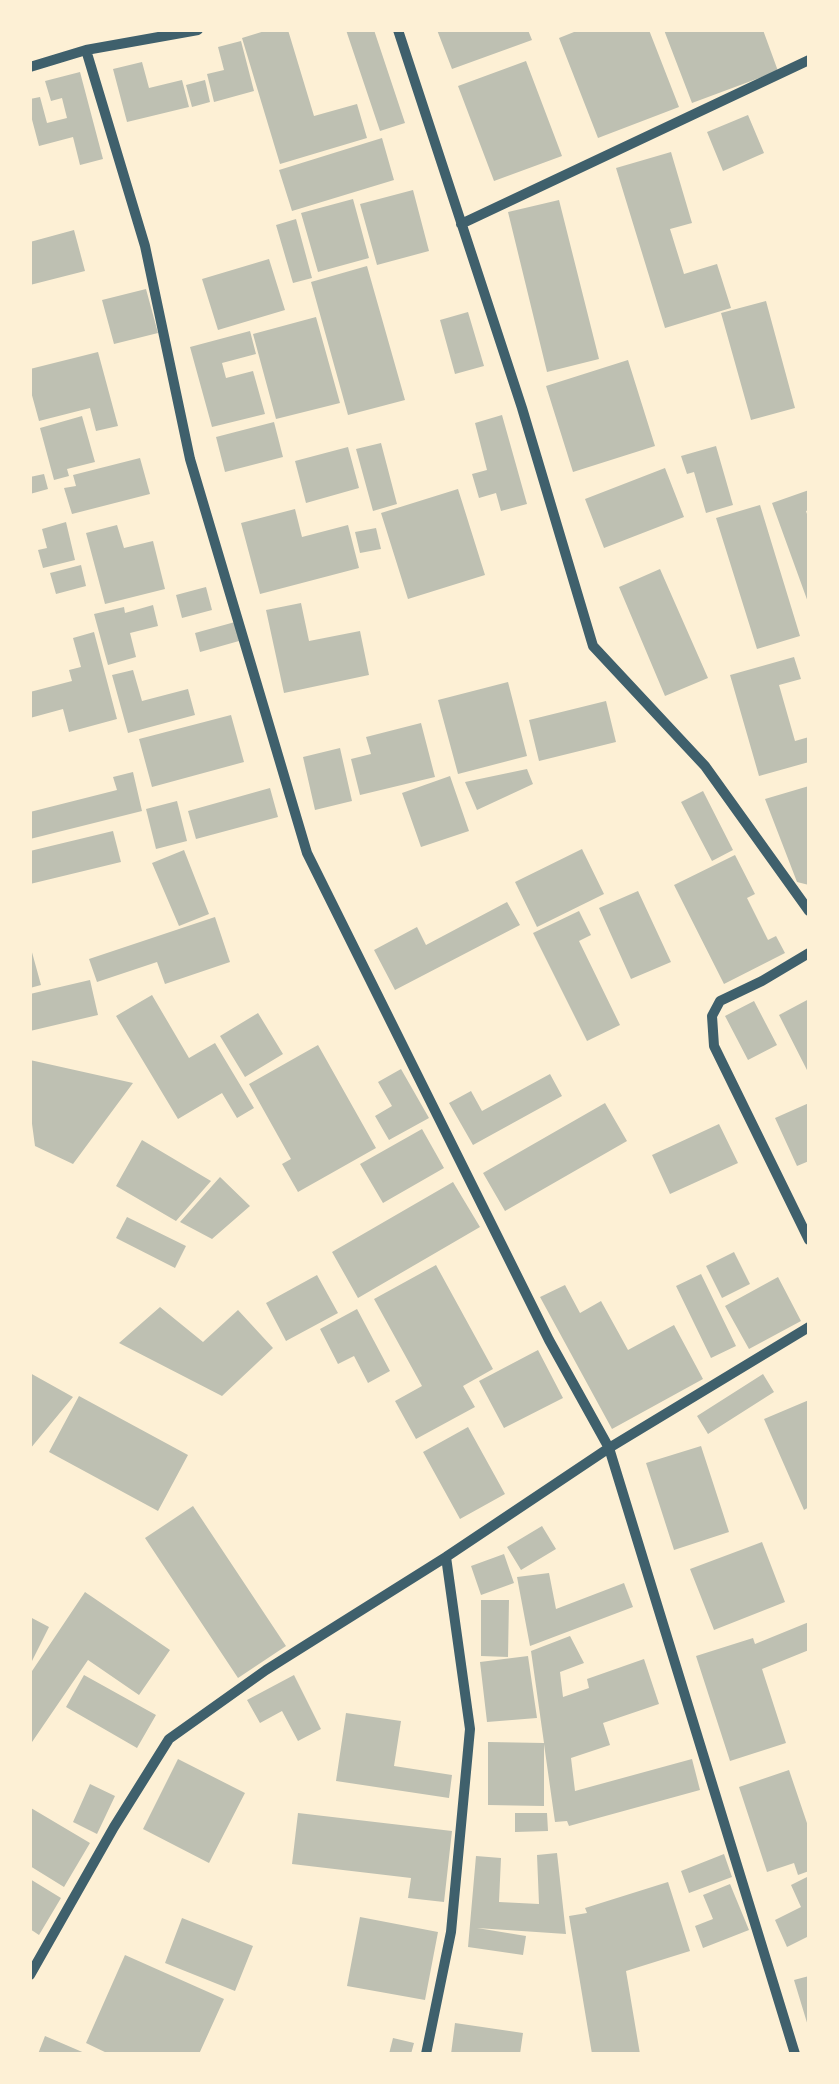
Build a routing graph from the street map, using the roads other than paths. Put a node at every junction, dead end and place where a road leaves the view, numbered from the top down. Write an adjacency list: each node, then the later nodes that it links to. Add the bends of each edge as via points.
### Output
1 (198, 30): 3 (street)
2 (398, 30): 6 (street)
3 (86, 50): 5 (street); 11 (street, via 145,246 190,460 307,853)
4 (809, 60): 6 (street)
5 (30, 67)
6 (460, 224): 7 (street, via 592,646 704,766)
7 (809, 911)
8 (809, 953): 9 (street, via 720,1001 712,1016 714,1046)
9 (809, 1240)
10 (809, 1327): 11 (street)
11 (609, 1448): 12 (street); 15 (street)
12 (446, 1557): 13 (street, via 170,1739); 14 (street, via 470,1729 451,1932)
13 (30, 1976)
14 (426, 2054)
15 (795, 2054)

